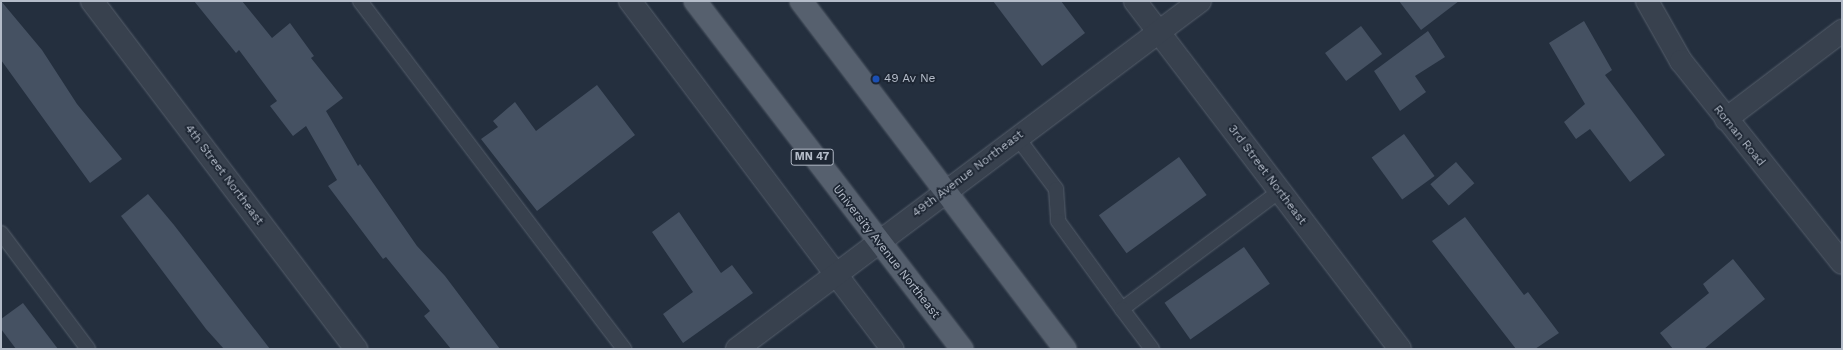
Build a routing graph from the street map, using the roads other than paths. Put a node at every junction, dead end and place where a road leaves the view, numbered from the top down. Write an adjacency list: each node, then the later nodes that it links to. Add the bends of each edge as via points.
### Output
1 (92, 1): 22 (street, 4th Street Northeast)
2 (360, 1): 23 (lane)
3 (630, 1): 18 (street)
4 (695, 1): 16 (main road, University Avenue Northeast / MN 47)
5 (800, 1): 13 (main road)
6 (1135, 1): 10 (street, 3rd Street Northeast)
7 (1200, 1): 10 (street, 49th Avenue Northeast)
8 (1647, 1): 11 (street, Roman Road, via 1681,61)
9 (1842, 31): 11 (street)
10 (1158, 32): 12 (street, 49th Avenue Northeast); 14 (street, 3rd Street Northeast)
11 (1726, 119): 17 (street, Roman Road)
12 (1017, 137): 13 (street, 49th Avenue Northeast); 19 (lane, via 1056,189 1058,221)
13 (946, 191): 16 (street, 49th Avenue Northeast); 27 (main road)
14 (1280, 192): 19 (lane); 20 (street, 3rd Street Northeast)
15 (1, 234): 21 (lane)
16 (877, 242): 18 (street, 49th Avenue Northeast); 26 (main road, University Avenue Northeast / MN 47)
17 (1842, 263)
18 (836, 274): 24 (street, 49th Avenue Northeast); 25 (street)
19 (1122, 309): 28 (lane)
20 (1395, 347)
21 (88, 349)
22 (356, 349)
23 (624, 349)
24 (737, 349)
25 (892, 349)
26 (962, 349)
27 (1065, 349)
28 (1152, 349)

